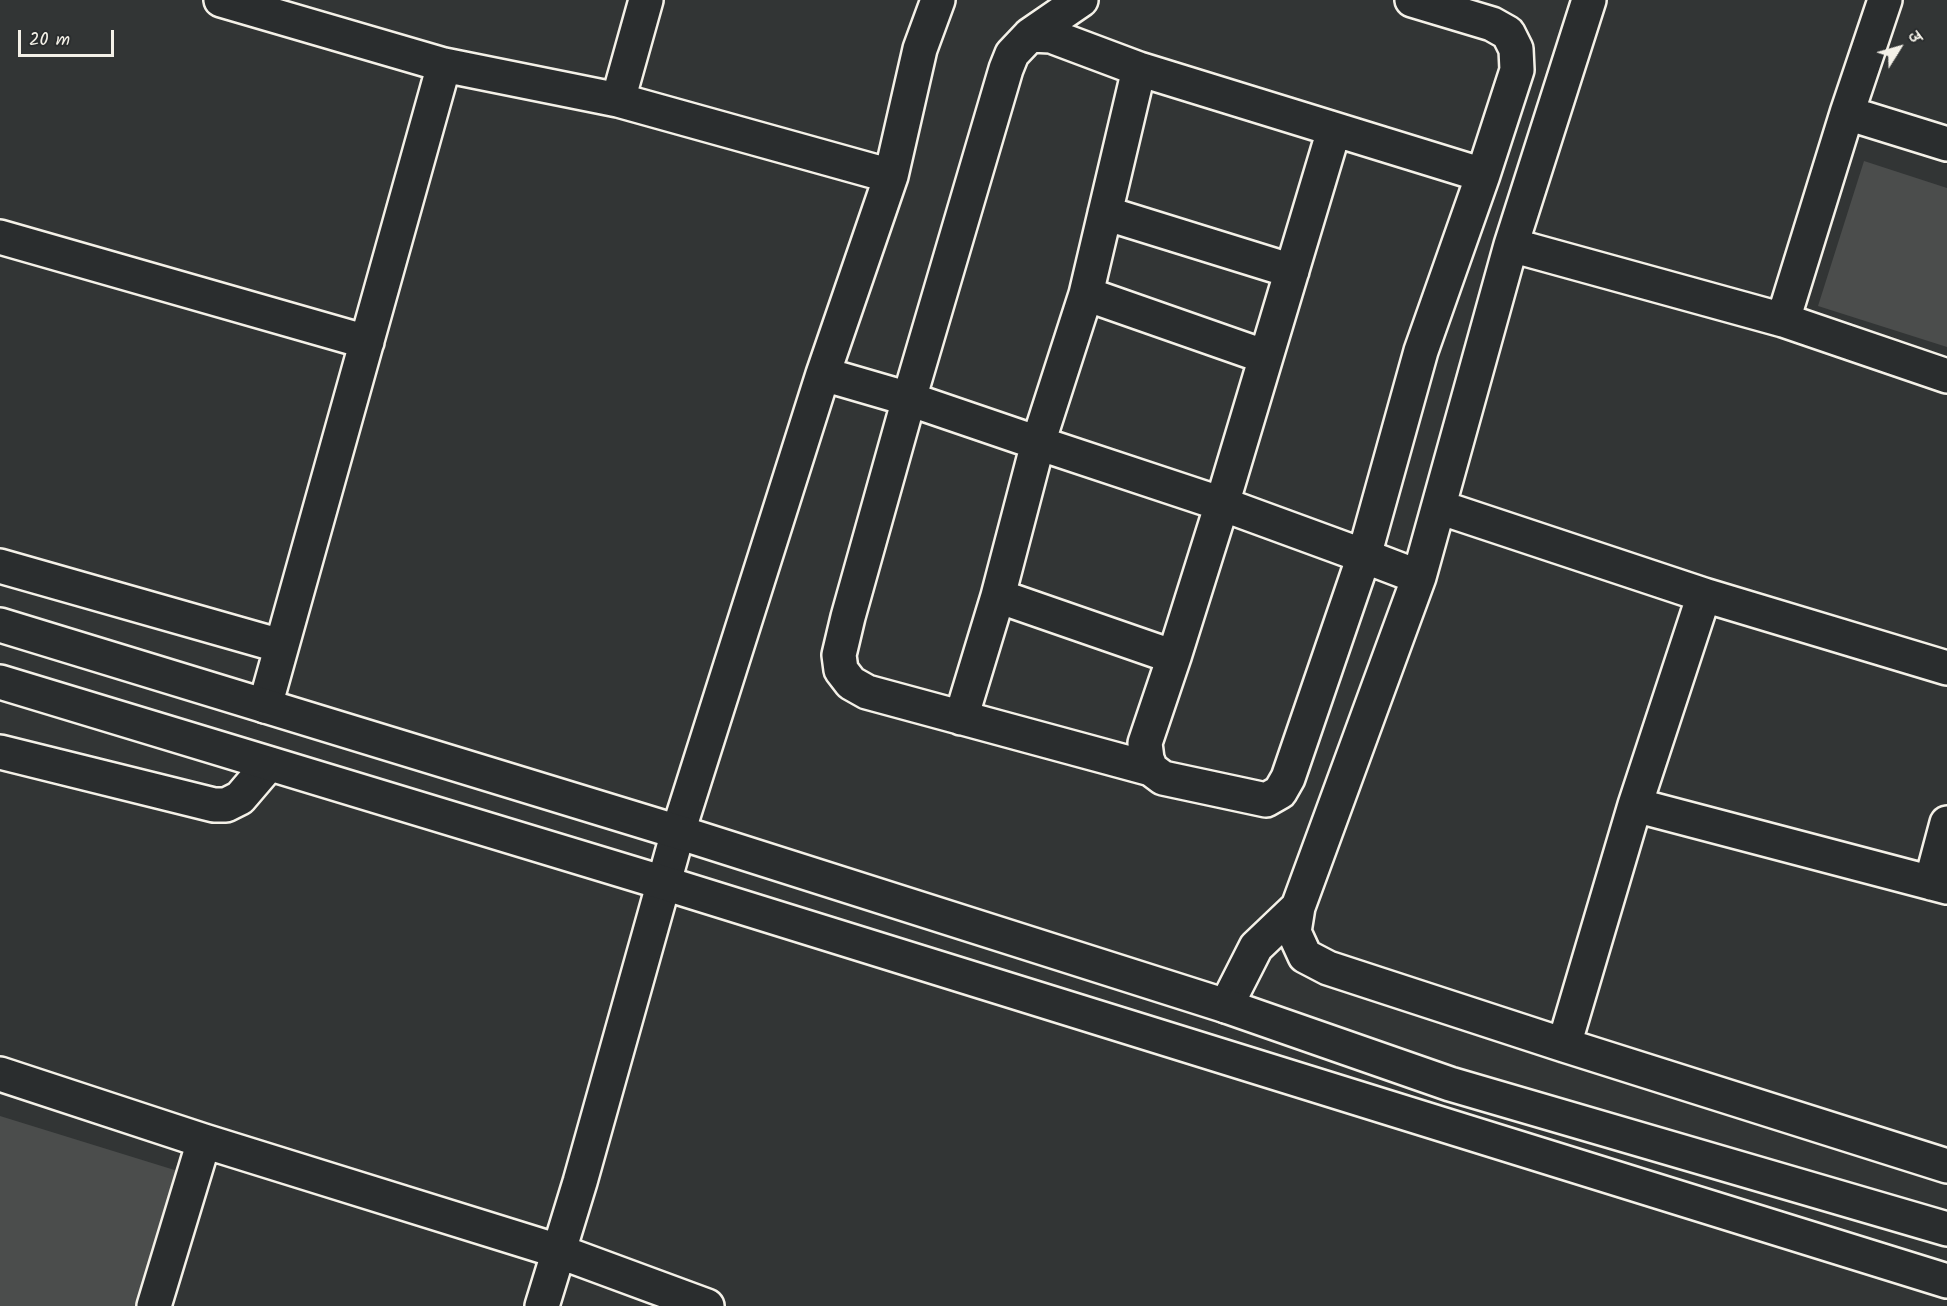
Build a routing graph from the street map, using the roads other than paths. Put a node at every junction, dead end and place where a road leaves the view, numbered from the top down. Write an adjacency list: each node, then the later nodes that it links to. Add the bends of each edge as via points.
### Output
1 (220, 0): 9 (street)
2 (646, 0): 11 (street)
3 (938, 0): 16 (street, via 920,49)
4 (1081, 0): 8 (street)
5 (1412, 0): 15 (street, via 1492,24 1508,33 1516,49 1517,70)
6 (1589, 0): 19 (street)
7 (1885, 0): 12 (street)
8 (1030, 35): 10 (street, via 1051,36); 27 (street, via 1011,54 1006,69)
9 (444, 65): 11 (street); 23 (street)
10 (1139, 69): 13 (street); 17 (street)
11 (618, 100): 16 (street)
12 (1847, 113): 14 (street); 22 (street)
13 (1334, 130): 15 (street); 20 (street)
14 (1947, 144)
15 (1483, 175): 31 (street, via 1421,351)
16 (891, 176): 25 (street)
17 (1105, 213): 20 (street); 21 (street)
18 (0, 237): 23 (street)
19 (1511, 245): 22 (street); 30 (street)
20 (1292, 271): 24 (street)
21 (1086, 294): 24 (street); 28 (street)
22 (1783, 320): 26 (street)
23 (367, 342): 37 (street)
24 (1266, 357): 29 (street)
25 (823, 374): 27 (street); 48 (street)
26 (1947, 376)
27 (909, 399): 28 (street); 42 (street, via 848,617 839,655 841,670 851,683 867,692)
28 (1038, 443): 29 (street); 35 (street)
29 (1222, 504): 31 (street); 38 (street)
30 (1439, 507): 33 (street); 34 (street)
31 (1364, 556): 33 (street); 45 (street, via 1280,792 1266,800 1246,797 1163,778)
32 (0, 566): 37 (street)
33 (1419, 578): 51 (street)
34 (1704, 595): 39 (street); 46 (street)
35 (998, 596): 38 (street); 42 (street)
36 (0, 625): 41 (street)
37 (281, 646): 41 (street)
38 (1174, 657): 45 (street, via 1145,743)
39 (1947, 668)
40 (0, 682): 44 (street)
41 (265, 705): 48 (street)
42 (961, 718): 45 (street)
43 (0, 752): 44 (street, via 214,805 226,805 240,798)
44 (269, 764): 49 (street)
45 (1151, 769)
46 (1635, 805): 50 (street); 53 (street)
47 (1947, 823): 50 (street)
48 (678, 832): 49 (street); 52 (street)
49 (664, 883): 58 (street); 59 (street)
50 (1939, 885)
51 (1298, 907): 52 (street, via 1256,947); 53 (street, via 1294,932 1305,956 1312,960)
52 (1226, 1006): 57 (street, via 1450,1084)
53 (1564, 1045): 56 (street)
54 (0, 1074): 55 (street)
55 (204, 1141): 58 (street); 60 (street)
56 (1947, 1166)
57 (1947, 1229)
58 (558, 1251): 61 (street); 62 (street)
59 (1947, 1281)
60 (154, 1306)
61 (542, 1306)
62 (707, 1306)

